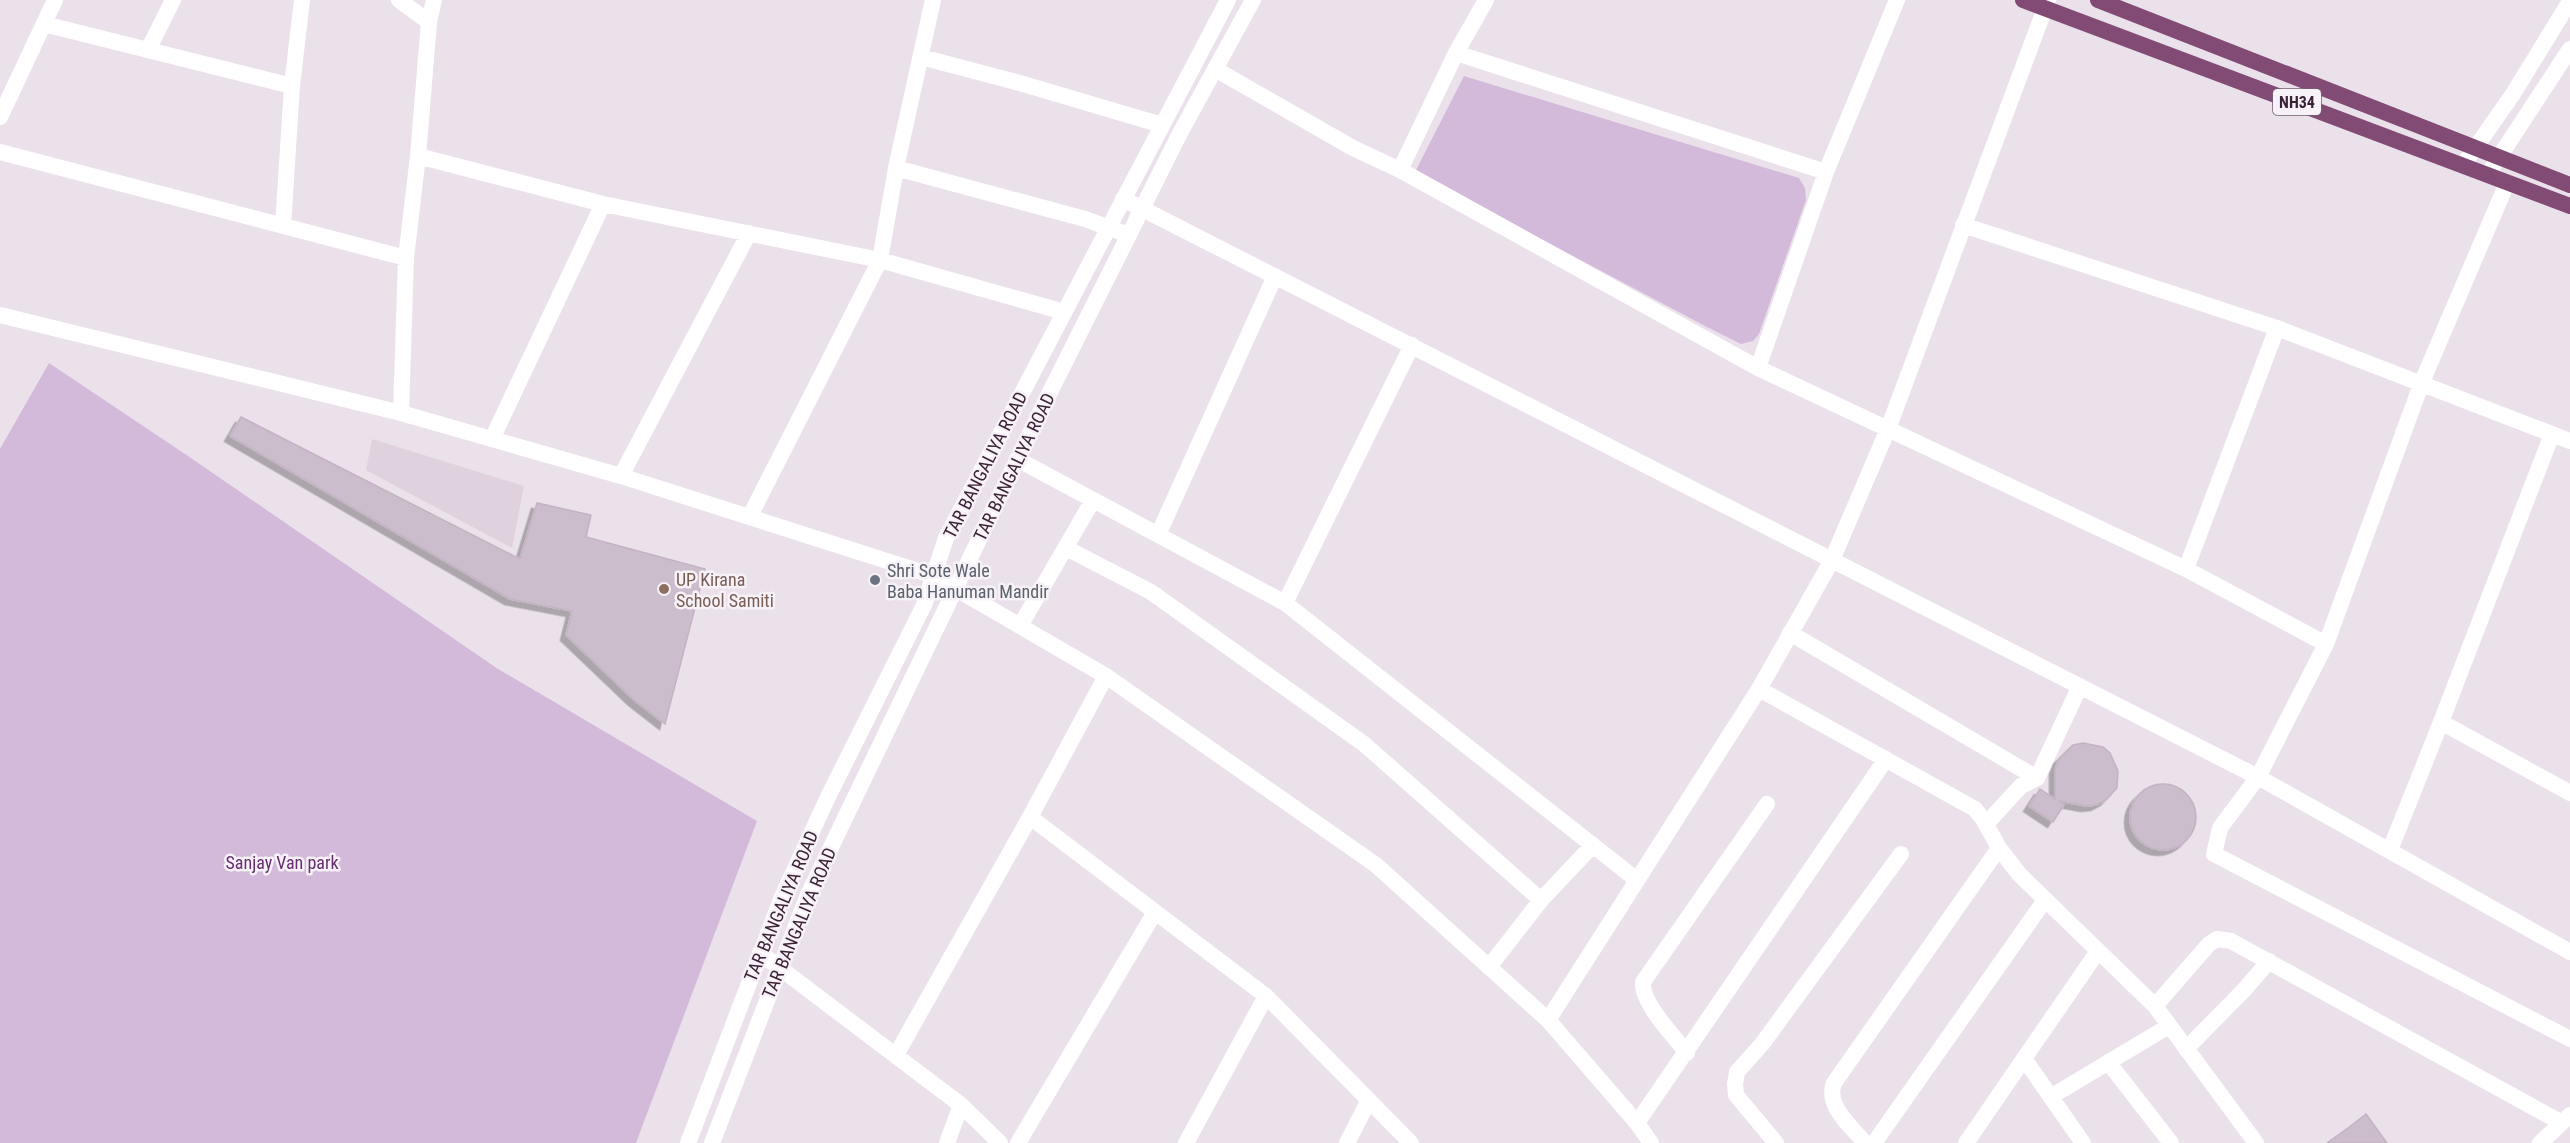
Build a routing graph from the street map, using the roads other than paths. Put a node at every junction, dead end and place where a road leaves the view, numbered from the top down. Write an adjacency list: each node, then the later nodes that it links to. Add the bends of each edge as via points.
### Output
1 (55, 0): 17 (street)
2 (173, 0): 20 (street)
3 (302, 0): 24 (street)
4 (399, 0): 16 (street)
5 (434, 0): 16 (street)
6 (933, 0): 22 (street)
7 (1228, 0): 15 (street, TAR BANGALIYA ROAD)
8 (1253, 0): 18 (street, TAR BANGALIYA ROAD)
9 (1486, 0): 21 (street)
10 (1897, 0): 34 (street)
11 (2024, 0): 14 (highway, NH34)
12 (2098, 0): 27 (highway, NH34)
13 (2570, 1): 27 (street)
14 (2047, 4): 31 (highway, NH34); 42 (street)
15 (1217, 20): 18 (street); 26 (street, TAR BANGALIYA ROAD)
16 (429, 22): 29 (street)
17 (44, 24): 20 (street); 25 (street)
18 (1236, 31): 23 (street, TAR BANGALIYA ROAD)
19 (2570, 49): 30 (street)
20 (148, 50): 24 (street)
21 (1456, 53): 33 (street); 34 (street)
22 (921, 57): 26 (street); 32 (street)
23 (1215, 69): 33 (street, via 1353,148); 41 (street, TAR BANGALIYA ROAD)
24 (292, 86): 43 (street)
25 (0, 117)
26 (1162, 124): 38 (street, TAR BANGALIYA ROAD)
27 (2475, 148): 30 (highway, NH34); 31 (street)
28 (0, 152): 43 (street)
29 (418, 156): 39 (street); 47 (street)
30 (2499, 157): 35 (street); 37 (highway, NH34)
31 (2464, 164): 35 (highway, NH34)
32 (896, 168): 44 (street); 48 (street)
33 (1400, 170): 54 (street)
34 (1826, 171): 54 (street)
35 (2488, 174): 36 (highway, NH34)
36 (2507, 183): 40 (highway, NH34); 55 (street)
37 (2570, 185)
38 (1123, 199): 41 (street); 44 (street, TAR BANGALIYA ROAD)
39 (603, 204): 45 (street); 59 (street)
40 (2570, 206)
41 (1143, 208): 46 (street, TAR BANGALIYA ROAD); 49 (street)
42 (1963, 225): 52 (street); 57 (street)
43 (283, 226): 47 (street)
44 (1108, 227): 46 (street); 50 (street, TAR BANGALIYA ROAD)
45 (749, 233): 48 (street); 62 (street)
46 (1129, 235): 61 (street, TAR BANGALIYA ROAD)
47 (406, 258): 56 (street)
48 (880, 260): 50 (street); 64 (street)
49 (1275, 276): 53 (street); 65 (street)
50 (1064, 312): 69 (street, TAR BANGALIYA ROAD, via 946,538)
51 (0, 315): 56 (street)
52 (2277, 328): 55 (street); 68 (street)
53 (1412, 345): 67 (street); 71 (street)
54 (1758, 368): 57 (street)
55 (2422, 382): 58 (street); 74 (street)
56 (401, 413): 59 (street)
57 (1888, 429): 67 (street); 68 (street)
58 (2552, 434): 60 (street); 78 (street)
59 (492, 439): 62 (street)
60 (2570, 441)
61 (1017, 459): 63 (street); 70 (street, TAR BANGALIYA ROAD)
62 (621, 476): 64 (street)
63 (1093, 500): 65 (street); 66 (street)
64 (750, 516): 69 (street)
65 (1158, 535): 71 (street)
66 (1066, 548): 72 (street); 91 (street, via 1152,592 1364,744)
67 (1832, 560): 73 (street); 76 (street)
68 (2186, 569): 74 (street)
69 (934, 576): 70 (street); 95 (street, TAR BANGALIYA ROAD, via 924,605 827,799)
70 (955, 589): 72 (street); 98 (street, TAR BANGALIYA ROAD, via 808,895)
71 (1285, 603): 86 (street)
72 (1020, 626): 75 (street)
73 (1790, 633): 77 (street); 81 (street)
74 (2326, 644): 80 (street)
75 (1106, 676): 84 (street); 99 (street, via 1376,865)
76 (2079, 686): 80 (street); 81 (street)
77 (1759, 689): 79 (street); 90 (street)
78 (2441, 722): 82 (street); 88 (street)
79 (1886, 759): 85 (street, via 1975,809); 106 (street)
80 (2258, 777): 88 (street); 104 (street, via 2220,828 2214,854)
81 (2037, 778): 85 (street, via 2021,786)
82 (2570, 793)
83 (1767, 804): 106 (street, via 1643,982 1642,991 1653,1009)
84 (1030, 817): 93 (street); 107 (street)
85 (1986, 824): 87 (street)
86 (1593, 845): 90 (street); 91 (street)
87 (1999, 848): 92 (street); 128 (street, via 1834,1083 1832,1098 1837,1108)
88 (2390, 850): 96 (street)
89 (1901, 854): 127 (street, via 1762,1044 1737,1072 1736,1095)
90 (1637, 880): 102 (street)
91 (1541, 900): 99 (street)
92 (2045, 900): 94 (street); 129 (street)
93 (1155, 912): 100 (street); 122 (street)
94 (2098, 951): 101 (street); 108 (street)
95 (760, 952): 98 (street); 110 (street, TAR BANGALIYA ROAD)
96 (2570, 952)
97 (2269, 962): 101 (street, via 2231,941 2217,939); 105 (street); 115 (street)
98 (779, 967): 107 (street); 111 (street, TAR BANGALIYA ROAD)
99 (1489, 967): 102 (street)
100 (1266, 996): 113 (street); 123 (street)
101 (2155, 1006): 103 (street)
102 (1548, 1020): 116 (street)
103 (2169, 1026): 105 (street); 109 (street)
104 (2570, 1039)
105 (2186, 1049): 132 (street)
106 (1687, 1053): 116 (street)
107 (896, 1054): 114 (street)
108 (2025, 1060): 112 (street); 130 (street)
109 (2108, 1062): 112 (street); 131 (street)
110 (711, 1081): 111 (street); 118 (street, TAR BANGALIYA ROAD)
111 (732, 1089): 119 (street, TAR BANGALIYA ROAD)
112 (2052, 1096): 117 (street)
113 (1369, 1100): 124 (street); 125 (street)
114 (961, 1105): 120 (street); 121 (street)
115 (2566, 1119): 133 (street)
116 (1637, 1123): 126 (street)
117 (2076, 1141)
118 (688, 1143)
119 (712, 1143)
120 (947, 1143)
121 (1000, 1143)
122 (1018, 1143)
123 (1186, 1143)
124 (1347, 1143)
125 (1412, 1143)
126 (1651, 1143)
127 (1776, 1143)
128 (1865, 1143)
129 (1874, 1143)
130 (1966, 1143)
131 (2170, 1143)
132 (2256, 1143)
133 (2540, 1143)

